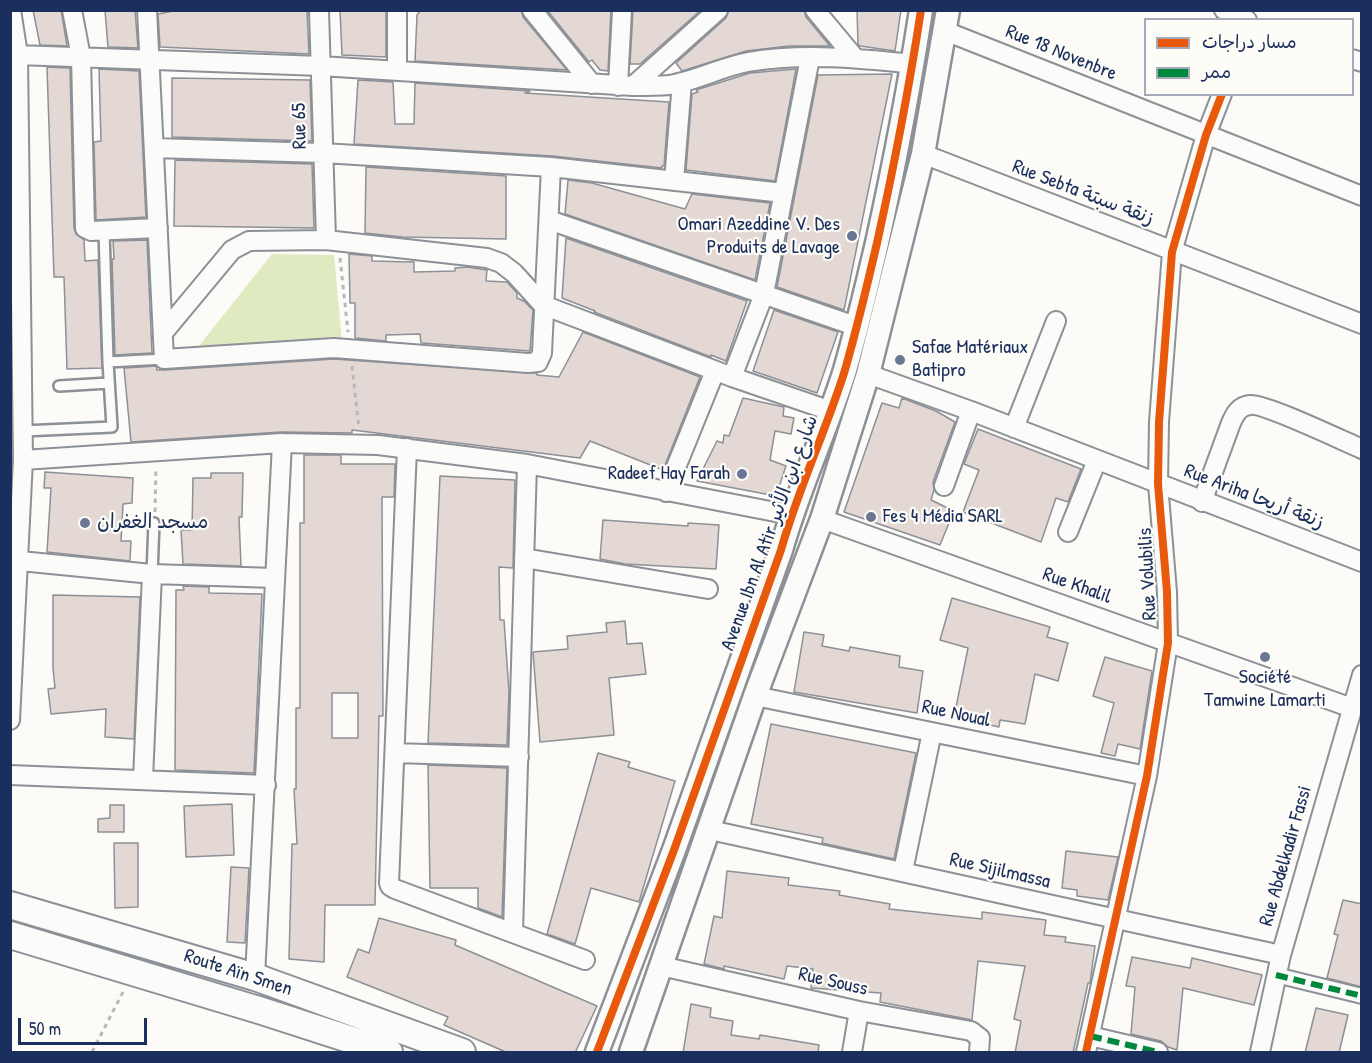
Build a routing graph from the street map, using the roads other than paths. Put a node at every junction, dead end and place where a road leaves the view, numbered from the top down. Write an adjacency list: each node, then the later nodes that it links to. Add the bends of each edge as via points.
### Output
1 (11, 10): 14 (street)
2 (72, 10): 15 (street)
3 (147, 10): 18 (street)
4 (319, 10): 20 (street, Rue 65)
5 (397, 10): 21 (street)
6 (532, 10): 23 (street)
7 (622, 10): 24 (street)
8 (718, 10): 24 (street)
9 (815, 10): 17 (street)
10 (921, 10): 19 (street, Avenue Ibn Al Atir شارع ابن الأثير)
11 (1224, 10): 12 (street)
12 (1242, 18)
13 (946, 21): 26 (street, Rue 18 Novenbre); 29 (street, Avenue Ibn Al Atir شارع ابن الأثير)
14 (15, 45): 15 (street); 49 (street)
15 (81, 57): 18 (street); 36 (street, via 84,226 89,231)
16 (810, 58): 17 (street); 22 (street, via 732,65); 32 (street)
17 (855, 58): 19 (street)
18 (149, 59): 20 (street); 27 (street)
19 (913, 64): 43 (street, Avenue Ibn Al Atir شارع ابن الأثير)
20 (321, 66): 21 (street); 28 (street, Rue 65)
21 (397, 70): 23 (street)
22 (682, 82): 24 (street); 31 (street)
23 (592, 84): 24 (street)
24 (625, 86)
25 (1221, 96): 26 (street, Rue Volubilis)
26 (1206, 135): 33 (street, Rue 18 Novenbre); 38 (street, Rue Volubilis)
27 (154, 148): 28 (street); 35 (street)
28 (323, 153): 30 (street); 37 (street, Rue 65)
29 (923, 154): 38 (street, Rue Sebta زنقة سبتة); 48 (street, Avenue Ibn Al Atir شارع ابن الأثير)
30 (551, 167): 31 (street); 34 (street)
31 (674, 181): 32 (street)
32 (783, 193): 39 (street)
33 (1362, 196)
34 (549, 220): 39 (street); 40 (street)
35 (158, 228): 36 (street); 44 (street)
36 (104, 231): 46 (lane)
37 (326, 240): 40 (street, via 487,258 514,273); 44 (street, via 261,240 241,244)
38 (1172, 252): 42 (street, Rue Sebta زنقة سبتة); 62 (street, Rue Volubilis)
39 (764, 294): 43 (street); 47 (street)
40 (543, 305): 45 (street, via 542,353 538,362 533,363 334,348); 47 (street)
41 (1056, 321): 54 (street)
42 (1362, 324)
43 (858, 327): 52 (street, Avenue Ibn Al Atir شارع ابن الأثير)
44 (163, 333): 45 (street)
45 (164, 359): 46 (lane)
46 (108, 362): 50 (lane)
47 (724, 374): 52 (street); 64 (street)
48 (868, 374): 53 (street, Rue Ariha زنقة أريحا); 67 (street, Avenue Ibn Al Atir شارع ابن الأثير)
49 (17, 383): 55 (street)
50 (109, 383): 51 (lane); 55 (lane, via 112,427)
51 (59, 386)
52 (831, 411): 66 (street, Avenue Ibn Al Atir شارع ابن الأثير)
53 (971, 411): 54 (street, Rue Ariha زنقة أريحا); 63 (street)
54 (1014, 428): 59 (street, Rue Ariha زنقة أريحا)
55 (23, 431): 60 (street)
56 (282, 443): 57 (street); 60 (street); 74 (street)
57 (407, 448): 61 (street); 82 (street)
58 (1362, 449): 65 (street, via 1251,404 1237,411)
59 (1097, 460): 62 (street, Rue Ariha زنقة أريحا); 69 (street)
60 (17, 461): 71 (street)
61 (527, 464): 64 (street); 70 (street)
62 (1158, 484): 65 (street, Rue Ariha زنقة أريحا); 76 (street, Rue Volubilis)
63 (944, 486)
64 (666, 492): 66 (street)
65 (1202, 502): 72 (street, Rue Ariha زنقة أريحا)
66 (791, 515): 104 (street, Avenue Ibn Al Atir شارع ابن الأثير, via 678,838)
67 (822, 519): 76 (street, Rue Khalil); 78 (street, Avenue Ibn Al Atir شارع ابن الأثير)
68 (154, 523): 73 (lane)
69 (1068, 532)
70 (524, 558): 75 (street); 83 (street)
71 (14, 561): 73 (street); 80 (street)
72 (1362, 562)
73 (152, 574): 74 (street); 86 (street)
74 (275, 578): 87 (street)
75 (708, 589)
76 (1168, 643): 79 (street, Rue Khalil); 85 (street, Rue Volubilis)
77 (1361, 682): 79 (street, Rue Abdelkadir Fassi)
78 (755, 696): 81 (street, Rue Noual); 88 (street, Avenue Ibn Al Atir شارع ابن الأثير)
79 (1352, 708): 94 (street, Rue Abdelkadir Fassi)
80 (10, 720)
81 (932, 732): 85 (street, Rue Noual); 89 (street)
82 (396, 753): 83 (street); 92 (street, via 390,886)
83 (519, 758): 92 (street)
84 (10, 774): 86 (street)
85 (1147, 776): 91 (street, Rue Volubilis)
86 (143, 779): 87 (street)
87 (266, 785): 98 (street)
88 (710, 830): 89 (street, Rue Sijilmassa); 96 (street, Avenue Ibn Al Atir شارع ابن الأثير)
89 (903, 872): 91 (street, Rue Sijilmassa)
90 (10, 905): 98 (main road, Route Aïn Smen)
91 (1115, 920): 94 (street, Rue Sijilmassa); 101 (street, Rue Volubilis)
92 (513, 932): 95 (street)
93 (10, 935): 102 (main road, Route Aïn Smen)
94 (1281, 956): 97 (street, Rue Abdelkadir Fassi)
95 (585, 960)
96 (661, 966): 100 (street, Rue Souss); 105 (street, Avenue Ibn Al Atir شارع ابن الأثير)
97 (1276, 975): 99 (street); 109 (street, Rue Abdelkadir Fassi)
98 (255, 977): 103 (main road, Route Aïn Smen)
99 (1362, 996)
100 (859, 1011): 106 (street); 107 (street, Rue Souss, via 971,1031 980,1038)
101 (1088, 1044): 108 (street)
102 (388, 1053)
103 (462, 1053)
104 (597, 1053)
105 (631, 1053)
106 (852, 1053)
107 (979, 1053)
108 (1158, 1053)
109 (1260, 1053)

